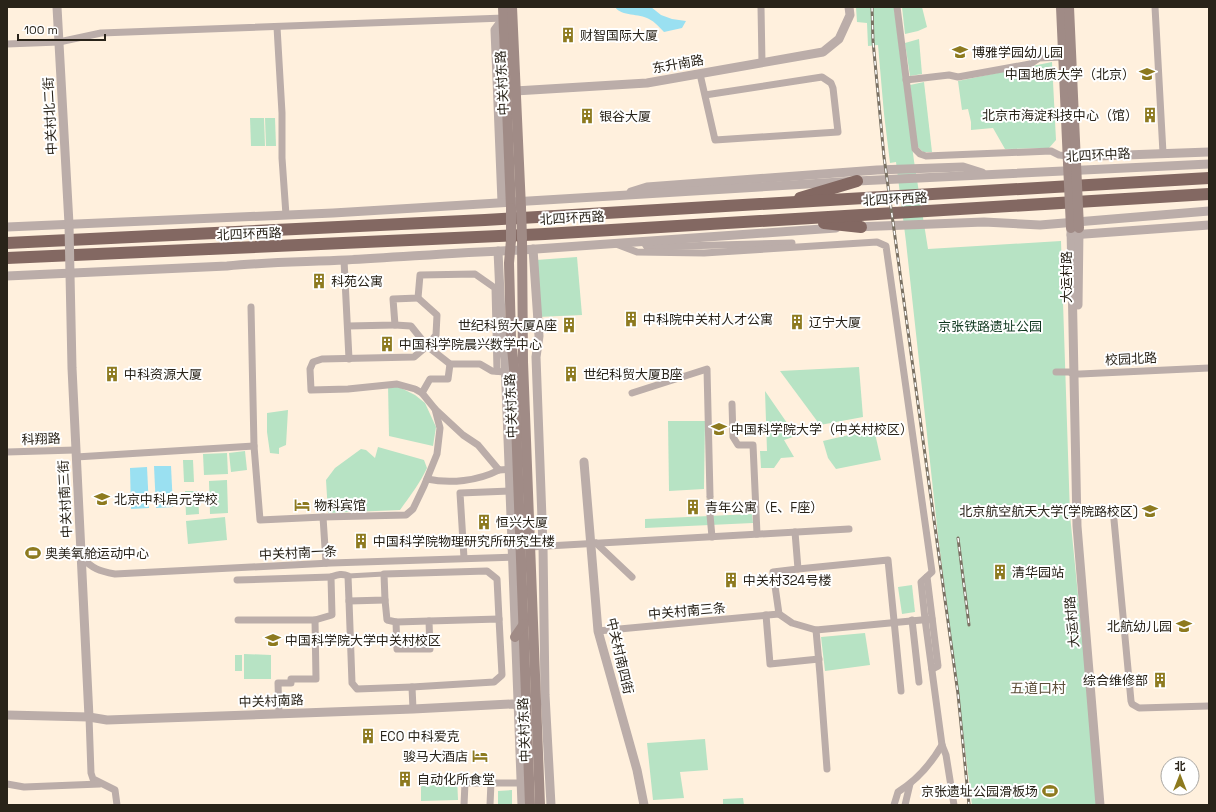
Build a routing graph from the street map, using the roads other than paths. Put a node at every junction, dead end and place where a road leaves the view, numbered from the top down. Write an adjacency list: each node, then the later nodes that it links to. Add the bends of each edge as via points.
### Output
1 (57, 7): 12 (street, 中关村北二街)
2 (503, 7): 10 (main road, 中关村东路)
3 (512, 7): 18 (main road, 中关村东路)
4 (761, 7): 15 (street)
5 (849, 7): 15 (street, 东升南路, via 850,15 839,39 823,52)
6 (897, 7): 17 (street)
7 (1061, 7): 14 (main road)
8 (1069, 7): 22 (main road)
9 (1155, 7): 21 (street)
10 (504, 18): 11 (street); 29 (main road, 中关村东路)
11 (277, 27): 12 (street, via 101,33); 32 (street)
12 (59, 42): 13 (street); 34 (street, 中关村北二街)
13 (7, 44)
14 (1063, 57): 17 (street, via 1039,58 1030,64 958,77 949,75); 22 (main road)
15 (762, 63): 16 (street, 东升南路)
16 (700, 74): 18 (street, 东升南路, via 647,83); 19 (street)
17 (906, 80): 22 (street, via 915,149 920,154 926,156 1051,151)
18 (515, 91): 29 (main road, 中关村东路)
19 (705, 95): 19 (street, via 715,140 838,132 833,88 831,83 822,77)
20 (1209, 152): 21 (street)
21 (1163, 154): 22 (street)
22 (1072, 159): 38 (main road, 大运村路, bridge)
23 (1209, 164): 24 (street, 北四环中路)
24 (989, 175): 26 (street, 北四环西路); 28 (street, via 963,167 877,170 647,187)
25 (1209, 178): 30 (highway, 北四环西路)
26 (857, 181): 28 (street, 北四环西路); 30 (highway)
27 (1209, 194): 33 (highway, 北四环西路)
28 (617, 196): 29 (street, 北四环西路)
29 (513, 204): 32 (street, 北四环西路); 41 (main road, 中关村东路, bridge)
30 (780, 204): 40 (highway, 北四环西路)
31 (1209, 211): 37 (street, 北四环西路, via 1040,225 984,222)
32 (286, 215): 34 (street, 北四环西路)
33 (789, 219): 37 (highway); 47 (highway, 北四环西路, via 502,236)
34 (69, 224): 36 (street, 北四环西路); 49 (street, 中关村南三街, bridge)
35 (1209, 225): 38 (street)
36 (7, 227)
37 (861, 227): 39 (street, 北四环西路)
38 (1075, 231): 61 (street, 大运村路, via 1078,309 1073,317)
39 (643, 241): 42 (street, 北四环西路); 43 (street, via 647,247 811,242)
40 (7, 243)
41 (515, 243): 45 (main road, 中关村东路); 46 (street); 70 (main road, 中关村东路, via 509,263 514,368)
42 (614, 243): 43 (street, via 637,252 704,254); 44 (street, 北四环西路)
43 (832, 244): 94 (street, via 877,242 886,246 932,572)
44 (533, 249): 45 (street, 北四环西路); 83 (street, 中关村东路, via 538,336 536,357)
45 (522, 250): 84 (main road, 中关村东路, via 523,362)
46 (498, 251): 48 (street); 59 (street, 中关村东路)
47 (7, 258)
48 (344, 260): 49 (street); 54 (street)
49 (70, 274): 50 (street); 68 (street, 中关村南三街)
50 (7, 276)
51 (418, 298): 53 (street, via 394,299); 55 (street, via 437,315 436,335); 59 (street, via 420,276 475,274 495,288)
52 (251, 307): 66 (street)
53 (395, 325): 54 (street); 55 (street, via 411,326)
54 (348, 326): 56 (street)
55 (427, 346): 56 (street, via 414,357); 57 (street)
56 (349, 359): 62 (street, via 322,359 313,362 310,370 311,390 348,390 397,384)
57 (450, 364): 59 (street, via 480,364 492,371); 62 (street, via 448,379 430,379)
58 (1209, 368): 61 (street, 校园北路)
59 (501, 372): 70 (street, 中关村东路)
60 (1056, 372): 61 (street, 校园北路)
61 (1074, 374): 142 (street, 大运村路, via 1077,526)
62 (422, 393): 65 (street)
63 (632, 393): 74 (street, via 707,369)
64 (732, 404): 80 (street, via 735,441 738,445 753,445)
65 (435, 409): 71 (street, via 478,445); 72 (street, via 440,428 437,454)
66 (254, 446): 68 (street, 科翔路); 76 (street, via 260,520)
67 (7, 452): 68 (street, 科翔路)
68 (75, 454): 85 (street, 中关村南三街)
69 (584, 462): 82 (street, 中关村南四街)
70 (513, 469): 71 (street); 73 (street, 中关村东路); 86 (main road, 中关村东路)
71 (499, 470): 72 (street, via 468,480 442,482)
72 (427, 479): 76 (street, via 413,509 406,515)
73 (510, 491): 86 (street, 中关村东路); 87 (street, via 460,493)
74 (710, 496)
75 (710, 515): 81 (street)
76 (323, 517): 88 (street)
77 (1114, 520): 119 (street, via 1132,704 1139,708)
78 (849, 529): 79 (street)
79 (795, 532): 80 (street); 89 (street)
80 (757, 534): 81 (street)
81 (712, 537): 82 (street)
82 (594, 543): 83 (street); 93 (street); 111 (street, 中关村南四街)
83 (543, 546): 84 (street); 137 (street, 中关村东路, via 545,695)
84 (530, 547): 118 (main road, 中关村东路)
85 (81, 557): 88 (street, 中关村南一条, via 101,572 116,574); 123 (street, 中关村南三街)
86 (517, 557): 87 (street, 中关村南一条); 109 (main road, 中关村东路); 112 (street, 中关村东路)
87 (464, 558): 88 (street, 中关村南一条)
88 (328, 563): 91 (street)
89 (798, 569): 98 (street, via 773,572); 108 (street, via 888,560)
90 (384, 574): 92 (street); 96 (street); 100 (street, via 487,571 497,579)
91 (334, 576): 92 (street); 95 (street); 104 (street, via 332,615)
92 (348, 576): 97 (street)
93 (632, 577)
94 (927, 577): 101 (street, via 921,582); 102 (street)
95 (237, 580)
96 (385, 600): 97 (street); 106 (street, via 387,620)
97 (349, 601): 116 (street, via 352,683 357,689)
98 (779, 614): 99 (street, 中关村南三条); 110 (street, via 792,623)
99 (766, 615): 111 (street, 中关村南三条); 113 (street, via 770,664)
100 (499, 619): 107 (street); 116 (street, via 502,675 494,682)
101 (925, 619): 102 (street); 105 (street); 114 (street)
102 (932, 619): 114 (street, via 938,666)
103 (238, 620): 104 (street)
104 (315, 620): 121 (street, via 316,679 291,679 291,683 278,683)
105 (912, 620): 108 (street); 115 (street)
106 (396, 622): 107 (street); 107 (street, via 397,649 430,649)
107 (429, 622)
108 (894, 622): 110 (street); 117 (street)
109 (524, 624): 112 (main road); 118 (main road, 中关村东路)
110 (816, 630): 113 (street)
111 (598, 631): 138 (street, 中关村南四街, via 637,770)
112 (515, 637): 118 (street, 中关村东路)
113 (819, 659): 125 (street)
114 (932, 669): 124 (street)
115 (919, 682)
116 (412, 687): 120 (street)
117 (902, 691)
118 (527, 705): 120 (street, 中关村南路); 127 (main road, 中关村东路); 136 (main road, 中关村东路)
119 (1209, 706)
120 (413, 709): 121 (street, 中关村南路)
121 (279, 714): 123 (street, 中关村南路, via 107,720)
122 (7, 715): 123 (street, 中关村南路)
123 (89, 717): 129 (street, 中关村南三街, via 91,773 93,779)
124 (942, 745): 130 (street, via 933,760); 141 (street)
125 (827, 769)
126 (491, 782): 127 (street); 132 (street, via 465,783); 133 (street)
127 (525, 783): 134 (street, 中关村东路); 135 (main road, 中关村东路)
128 (7, 784): 129 (street, via 24,787)
129 (100, 784): 131 (street, 中关村南三街, via 115,790)
130 (910, 784): 139 (street, via 898,792); 140 (street)
131 (117, 805)
132 (464, 805)
133 (490, 805)
134 (522, 805)
135 (530, 805)
136 (540, 805)
137 (551, 805)
138 (644, 805)
139 (894, 805)
140 (905, 805)
141 (954, 805)
142 (1100, 805)

